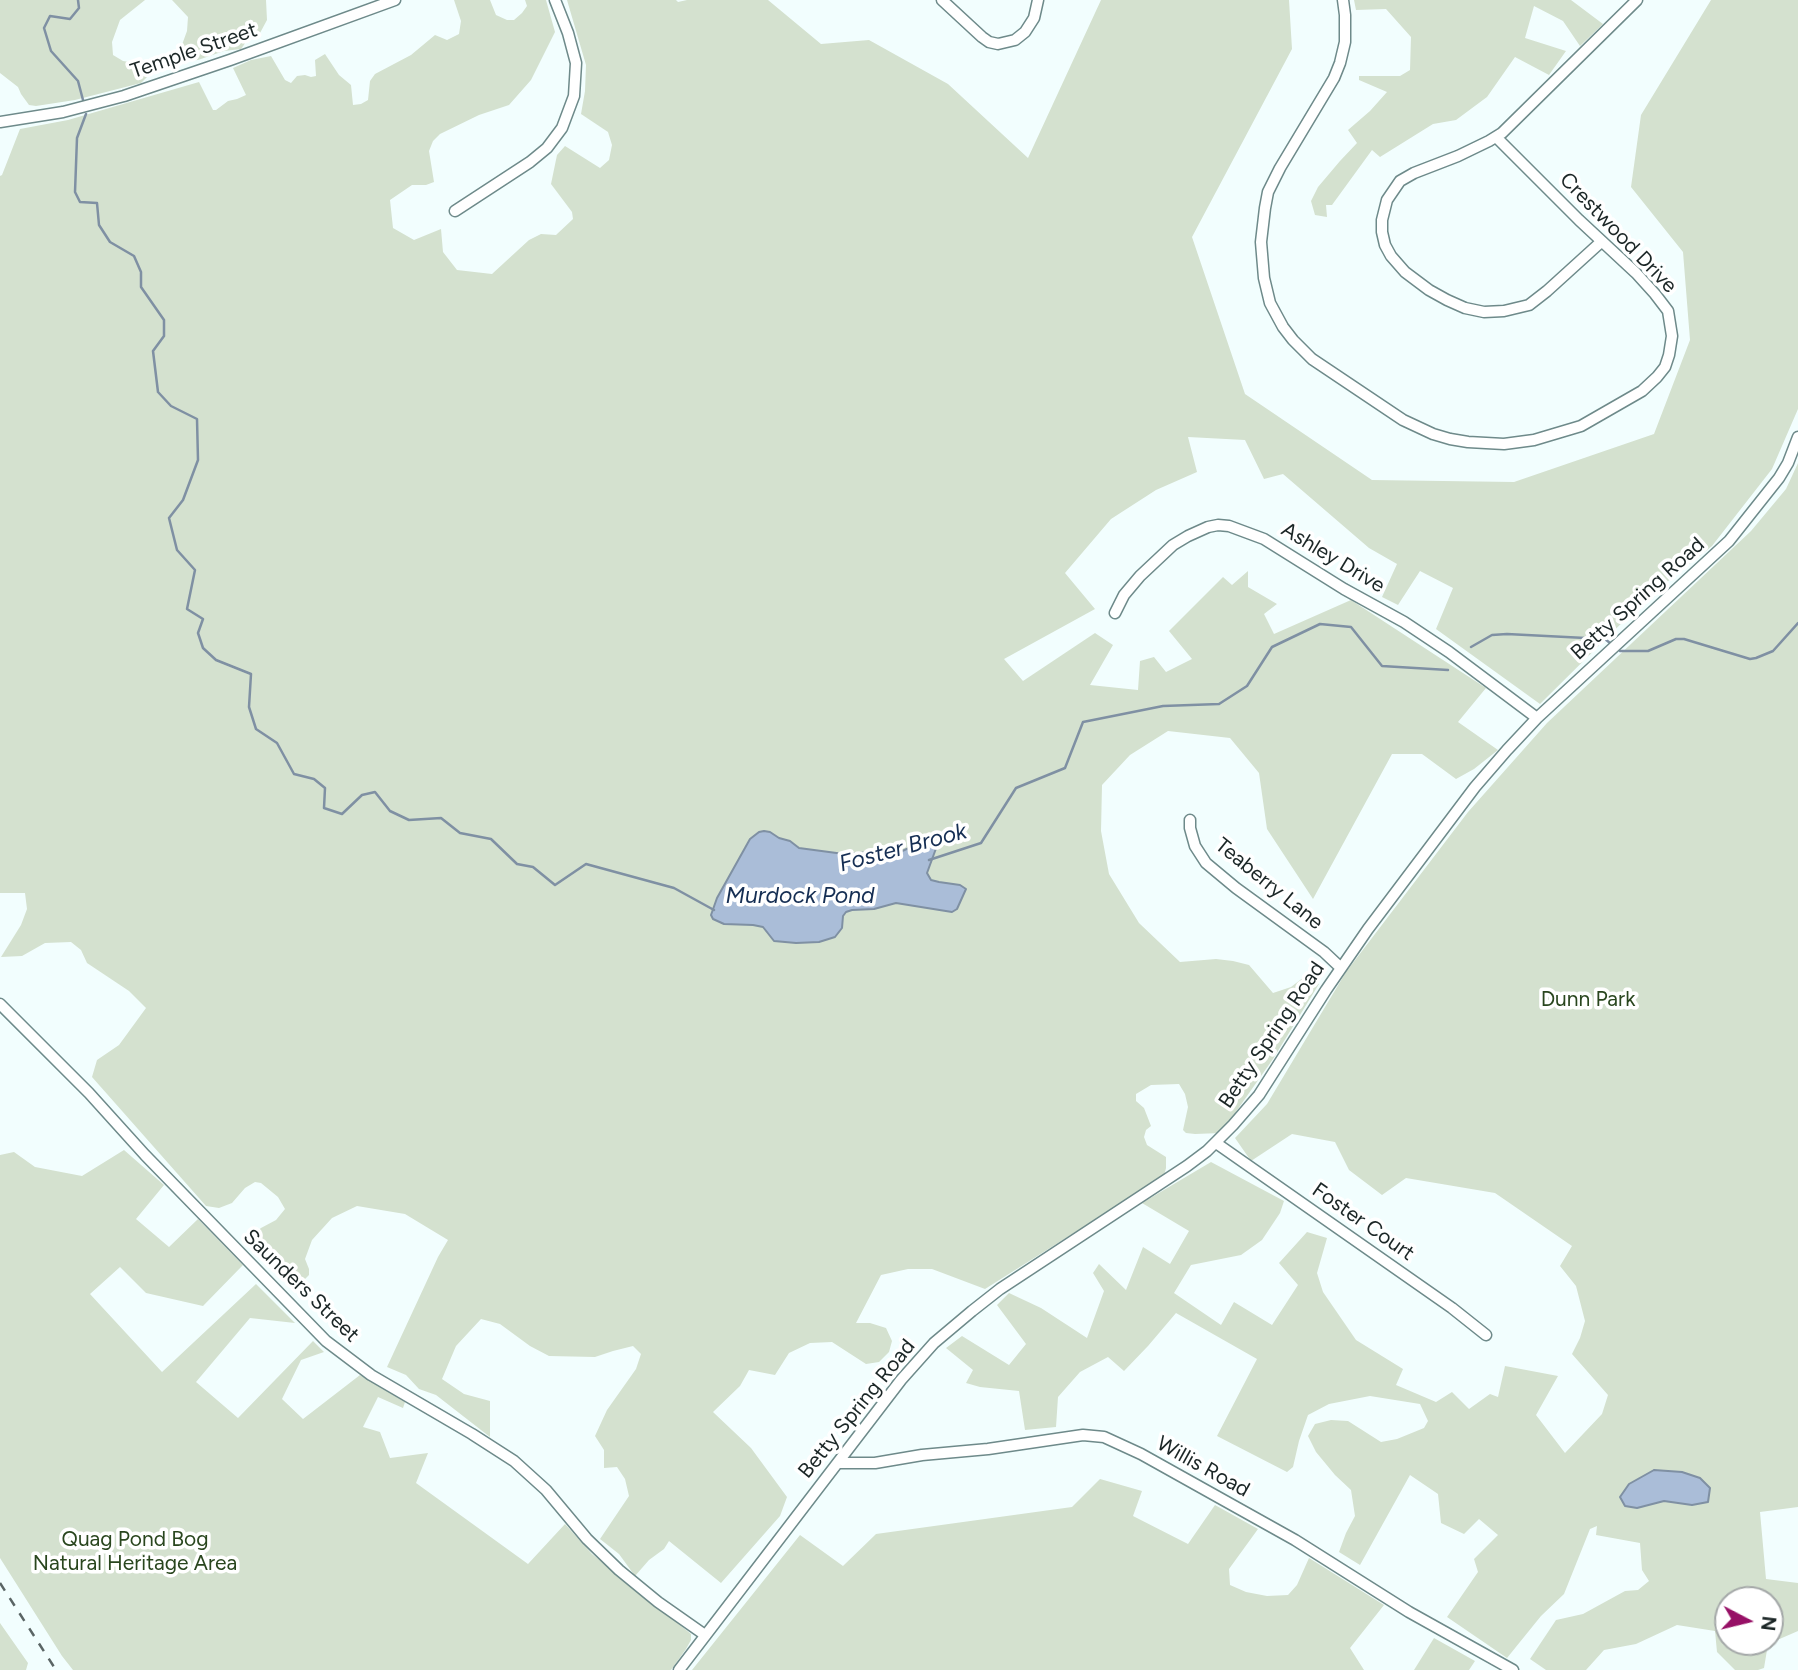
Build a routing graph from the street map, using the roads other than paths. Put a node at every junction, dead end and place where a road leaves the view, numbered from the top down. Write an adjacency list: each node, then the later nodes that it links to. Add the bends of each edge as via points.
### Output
1 (396, 0): 7 (street, Temple Street, via 124,96)
2 (555, 0): 9 (street, via 576,63 574,96 562,128 530,162)
3 (942, 0): 4 (street, via 982,37 1001,44 1025,32)
4 (1038, 0)
5 (1343, 0): 10 (street, Crestwood Drive, via 1343,56 1272,184 1261,233 1270,303 1293,341 1312,359 1402,420 1450,439 1519,443 1581,426 1653,382 1665,366 1672,342 1664,305)
6 (1637, 0): 8 (street)
7 (0, 122)
8 (1496, 137): 10 (street, Crestwood Drive); 10 (street, via 1414,173 1390,193 1382,214 1382,232 1400,267 1459,306 1504,311 1535,301)
9 (456, 211)
10 (1601, 242)
11 (1798, 438): 13 (street, Betty Spring Road, via 1779,478 1729,541)
12 (1115, 613): 13 (street, Ashley Drive, via 1146,569 1177,542 1198,531 1229,526 1264,539 1404,622)
13 (1537, 718): 15 (street, Betty Spring Road, via 1458,809)
14 (1190, 820): 15 (street, Teaberry Lane, via 1195,846 1206,863)
15 (1341, 968): 17 (street, Betty Spring Road, via 1259,1095)
16 (0, 1004): 20 (street, Saunders Street, via 326,1341 372,1375 513,1461 619,1570)
17 (1216, 1143): 18 (street, Foster Court); 19 (street, Betty Spring Road, via 959,1321 912,1366)
18 (1486, 1335)
19 (838, 1463): 20 (street, Betty Spring Road); 22 (street, Willis Road, via 1083,1435 1104,1437 1295,1540 1428,1624)
20 (705, 1635): 21 (street, Betty Spring Road)
21 (679, 1670)
22 (1513, 1670)

